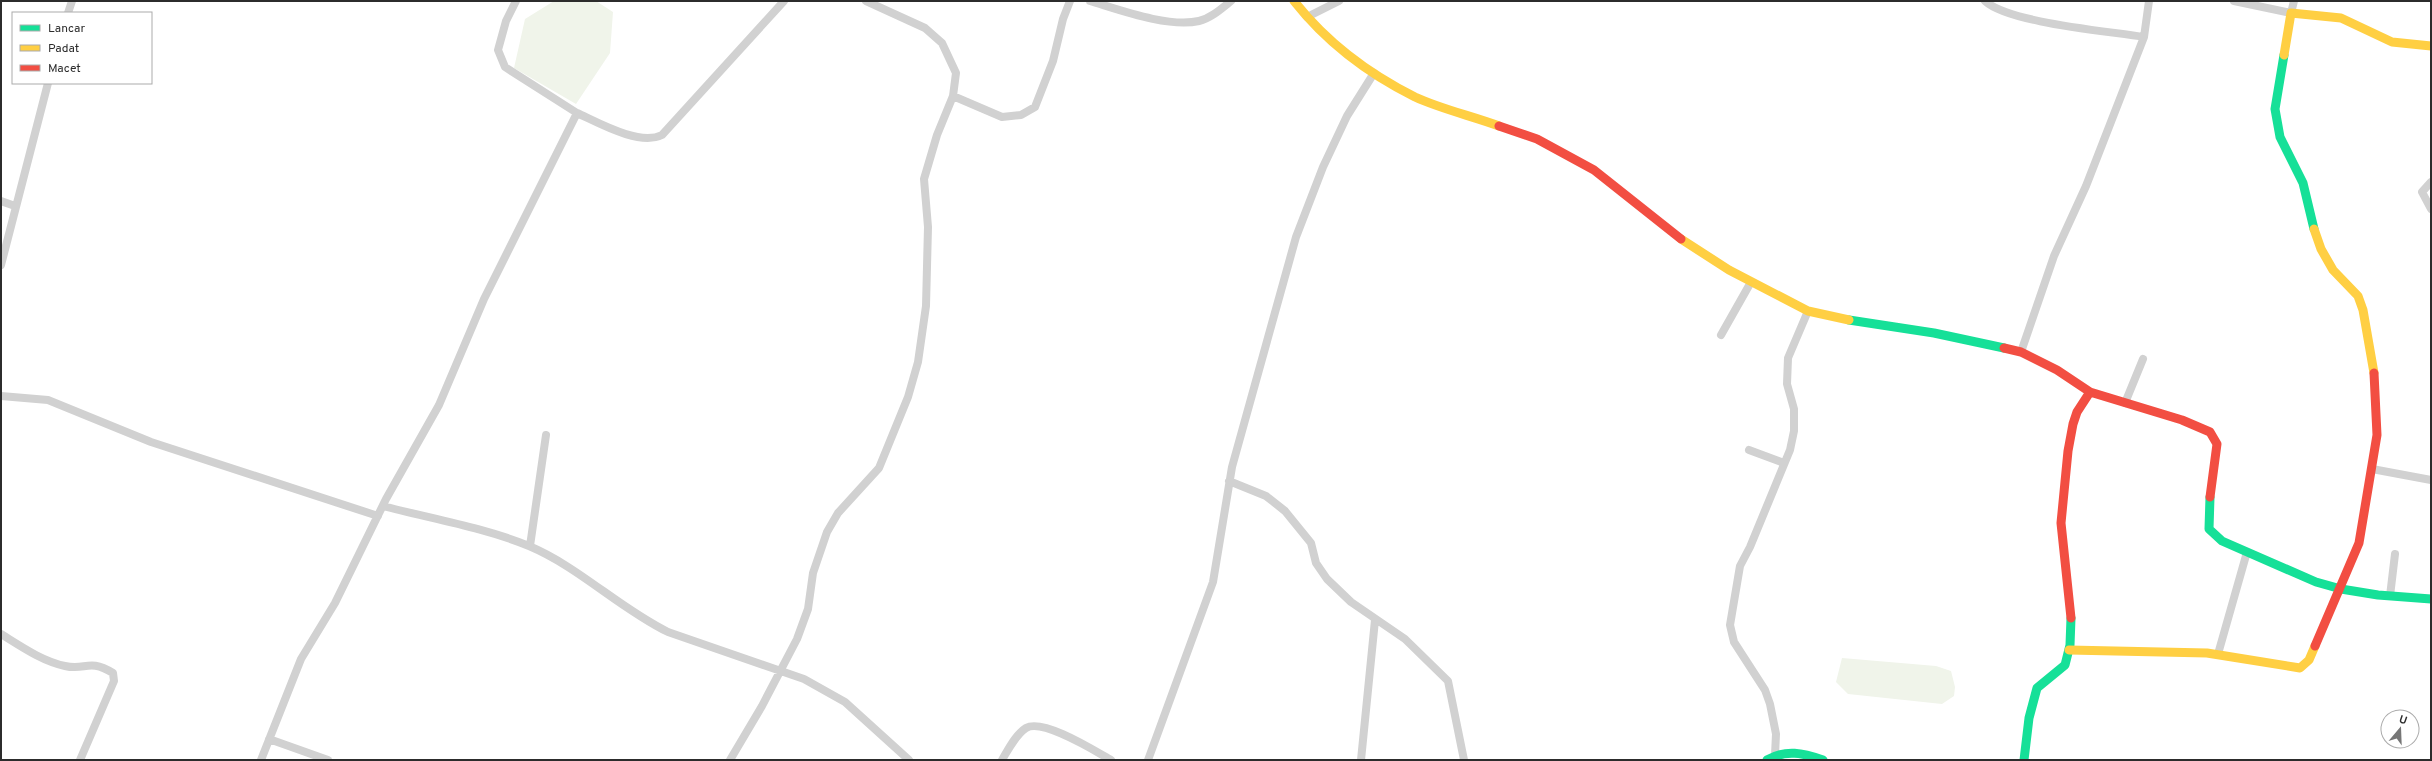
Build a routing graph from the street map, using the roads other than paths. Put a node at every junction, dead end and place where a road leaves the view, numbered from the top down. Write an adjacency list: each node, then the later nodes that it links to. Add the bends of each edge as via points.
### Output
1 (72, 1): 14 (street)
2 (516, 1): 22 (street, via 506,21 498,50 505,66)
3 (784, 1): 22 (street, via 662,135 646,138 620,132)
4 (866, 1): 21 (street, via 925,28 942,43 956,73)
5 (1070, 1): 21 (street, via 1053,61 1035,107 1021,115 1002,117)
6 (1090, 1): 7 (street, via 1165,20 1183,22 1200,21 1213,15)
7 (1230, 1)
8 (1294, 1): 16 (street)
9 (1339, 1): 16 (street)
10 (1985, 1): 17 (street, via 2006,13 2052,23)
11 (2149, 1): 17 (street)
12 (2234, 1): 15 (street)
13 (2294, 1): 15 (street)
14 (68, 12)
15 (2291, 13): 18 (street, via 2341,18 2392,42); 39 (street, via 2275,109 2280,137 2302,183 2321,249 2333,270 2358,296 2363,310 2373,364 2376,410 2377,435)
16 (1307, 17): 19 (street, via 1336,47)
17 (2144, 36): 31 (street, via 2086,186 2054,256)
18 (2431, 46)
19 (1374, 73): 28 (street, via 1416,97 1536,139 1565,153 1594,170 1671,232); 41 (street, via 1338,135 1296,237 1264,344)
20 (48, 84): 25 (street)
21 (953, 96): 54 (street, via 937,135 924,179 928,228 926,306 918,362 908,396 879,468 838,513 827,532 815,566 808,609)
22 (577, 113): 42 (street, via 484,299 439,405)
23 (2431, 182): 26 (street, via 2422,192)
24 (1, 201): 25 (street)
25 (15, 206): 27 (street)
26 (2431, 209)
27 (1, 265)
28 (1751, 282): 29 (street); 30 (street)
29 (1808, 311): 31 (street, via 1934,333); 38 (street, via 1788,358 1787,384 1794,409 1794,431)
30 (1721, 335)
31 (2021, 352): 33 (street, via 2057,370)
32 (2143, 359): 35 (street)
33 (2090, 392): 35 (street); 52 (street, via 2077,412 2073,424 2062,503 2061,523 2071,622)
34 (1, 396): 43 (street, via 48,400 151,442)
35 (2125, 403): 45 (street, via 2182,420 2210,432 2217,444 2209,502 2209,529 2222,541)
36 (546, 435): 44 (street)
37 (1749, 450): 38 (street)
38 (1784, 463): 56 (street, via 1740,566 1730,625 1734,642 1765,690 1770,704 1776,734)
39 (2372, 469): 40 (street); 47 (street, via 2359,543)
40 (2431, 480)
41 (1229, 481): 50 (street, via 1266,496 1285,511 1311,543 1316,563 1327,579); 64 (street, via 1213,582)
42 (383, 506): 43 (street); 44 (street)
43 (378, 516): 55 (street, via 335,603 301,660)
44 (530, 546): 54 (street, via 610,594 651,624)
45 (2247, 552): 47 (street, via 2316,582); 53 (street)
46 (2395, 554): 48 (street)
47 (2341, 589): 48 (street); 53 (street, via 2305,665 2300,668)
48 (2390, 596): 49 (street)
49 (2431, 599)
50 (1375, 620): 65 (street); 66 (street, via 1405,639 1448,682)
51 (1, 634): 57 (street, via 50,662 68,667 91,664 113,673 114,681)
52 (2069, 650): 53 (street, via 2175,650); 69 (street, via 2065,665 2037,688)
53 (2218, 654)
54 (779, 670): 60 (street, via 762,706); 61 (street, via 804,679 845,702)
55 (269, 739): 58 (street); 59 (street)
56 (1775, 755): 67 (street); 68 (street, via 1792,752)
57 (80, 760)
58 (261, 760)
59 (328, 760)
60 (730, 760)
61 (909, 760)
62 (1002, 760): 63 (street, via 1019,734 1026,728 1036,726 1054,731)
63 (1111, 760)
64 (1148, 760)
65 (1361, 760)
66 (1464, 760)
67 (1767, 760)
68 (1823, 760)
69 (2024, 760)

